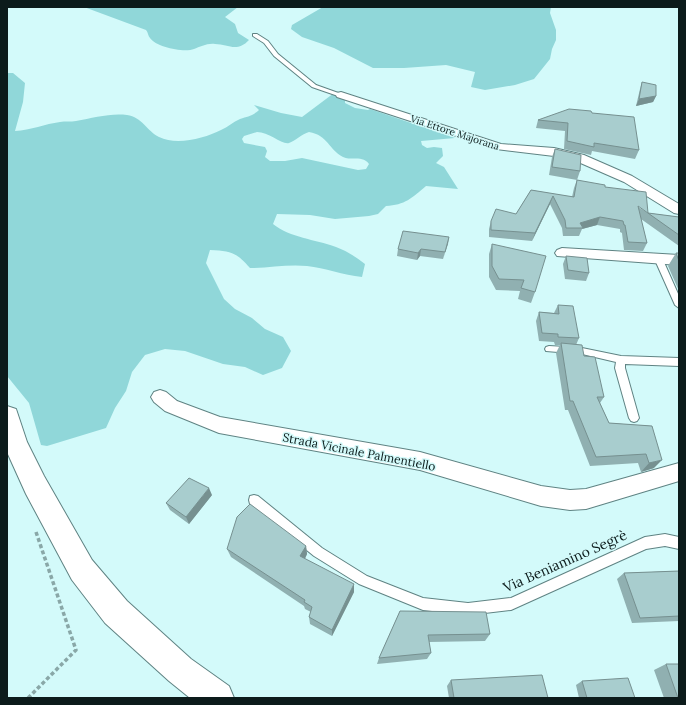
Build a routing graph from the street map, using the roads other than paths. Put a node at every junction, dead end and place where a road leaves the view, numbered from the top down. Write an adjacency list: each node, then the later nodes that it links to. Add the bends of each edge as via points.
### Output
1 (255, 35): 2 (lane, via 314,86)
2 (341, 95): 3 (street, Via Ettore Majorana, via 500,147 554,152 580,158 628,179)
3 (679, 210)
4 (562, 253): 5 (street)
5 (659, 260): 6 (street); 7 (lane)
6 (679, 260)
7 (679, 305)
8 (549, 349): 9 (lane, via 582,351)
9 (621, 360): 10 (lane); 13 (lane, via 620,368)
10 (679, 362)
11 (160, 397): 14 (street, Strada Vicinale Palmentiello, via 171,406 219,425 420,461 558,499 586,499)
12 (7, 416): 17 (street, via 15,442 35,485 82,570 116,612 180,670)
13 (634, 418)
14 (679, 472)
15 (254, 500): 16 (lane, Via Beniamino Segrè, via 318,552 363,580 423,604 468,609 511,604 645,543 665,540)
16 (679, 543)
17 (217, 698)

